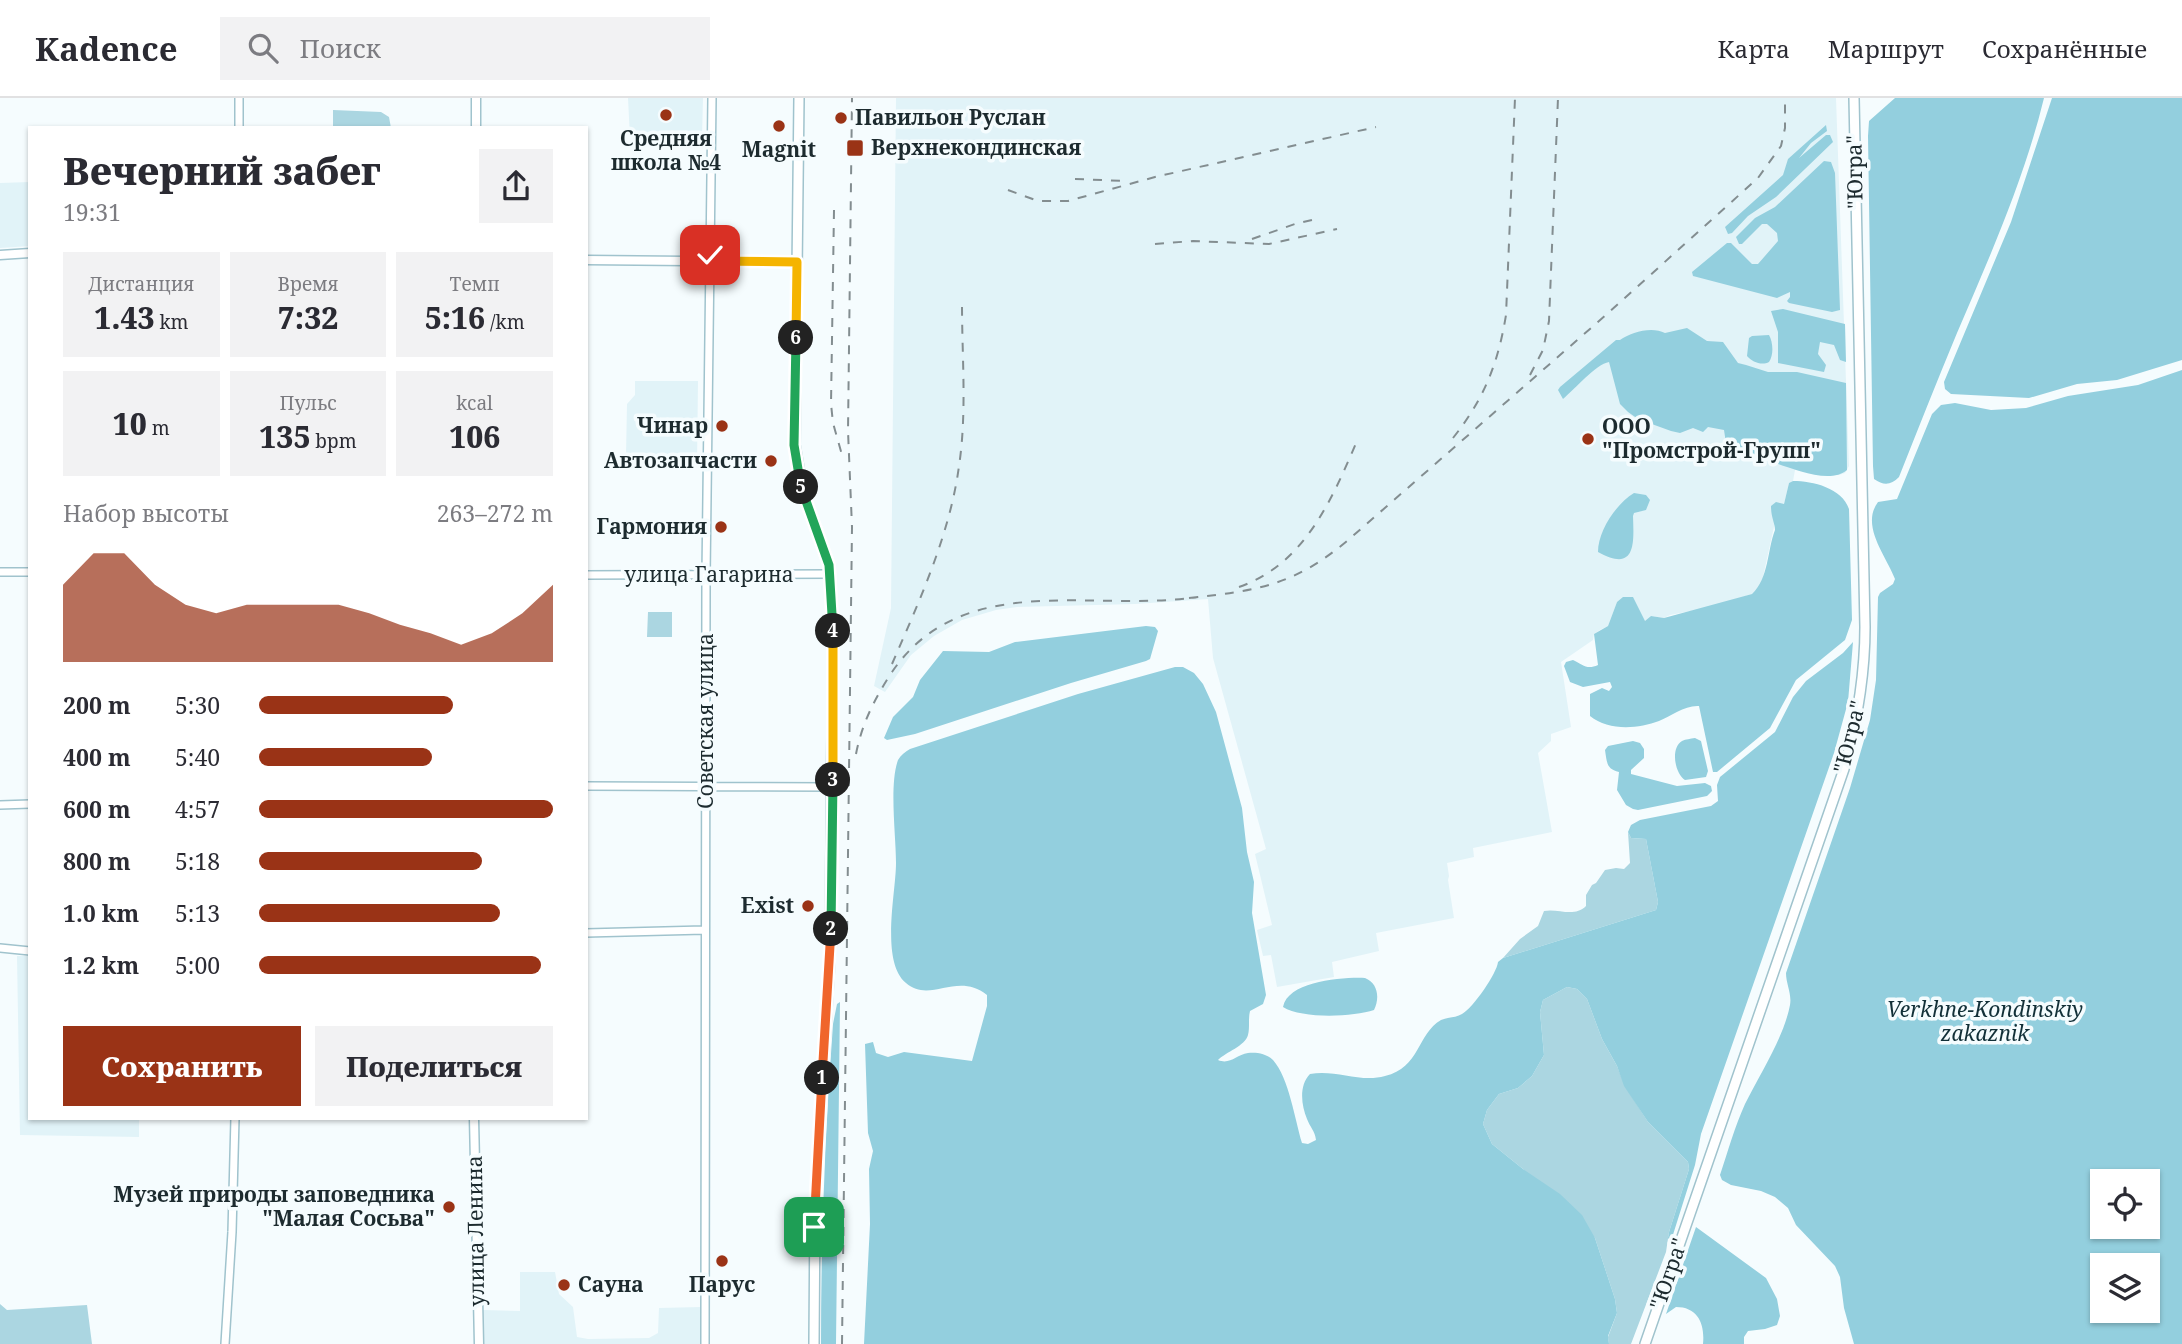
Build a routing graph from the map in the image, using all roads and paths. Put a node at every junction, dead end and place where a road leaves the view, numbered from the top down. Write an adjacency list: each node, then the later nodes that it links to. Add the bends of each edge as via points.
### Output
1 (239, 98): 6 (street)
2 (476, 98): 7 (main road)
3 (712, 98): 11 (street, Советская улица)
4 (799, 98): 12 (main road)
5 (1854, 98): 33 (main road, "Югра", via 1865,627 1857,719 1844,769)
6 (239, 126)
7 (476, 126)
8 (28, 253): 9 (main road)
9 (0, 255)
10 (588, 260): 11 (main road)
11 (710, 261): 12 (main road); 17 (street, Советская улица)
12 (797, 262): 15 (main road, via 796,461)
13 (0, 572): 14 (street)
14 (28, 572)
15 (831, 574): 17 (street, улица Гагарина); 20 (main road)
16 (588, 575): 17 (street, улица Гагарина)
17 (706, 575): 19 (street, Советская улица)
18 (588, 786): 19 (street)
19 (706, 786): 20 (street); 23 (street, Советская улица)
20 (832, 787): 32 (main road, via 830,959 815,1203)
21 (28, 804): 22 (street)
22 (0, 805)
23 (705, 930): 24 (street); 31 (street, Советская улица)
24 (588, 933)
25 (0, 948): 26 (street)
26 (28, 951)
27 (234, 1120): 29 (street)
28 (474, 1120): 30 (main road, улица Ленина)
29 (225, 1344)
30 (479, 1344)
31 (705, 1344)
32 (814, 1344)
33 (1645, 1344)

